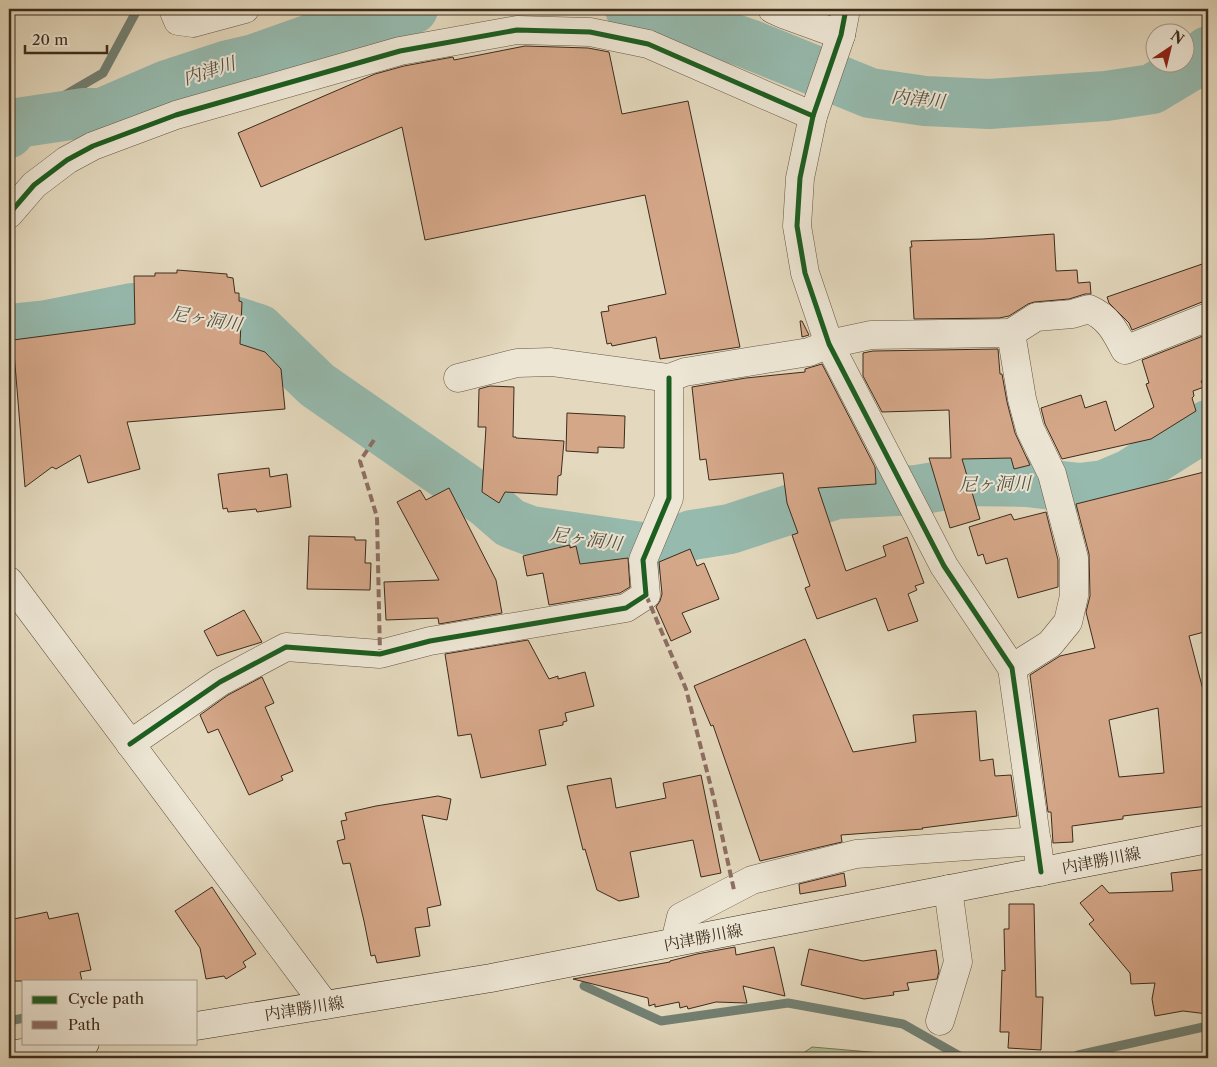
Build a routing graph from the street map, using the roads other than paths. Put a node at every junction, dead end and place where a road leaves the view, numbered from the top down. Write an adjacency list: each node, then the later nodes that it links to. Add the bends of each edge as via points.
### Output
1 (173, 9): 2 (street, via 178,21 193,23)
2 (245, 9)
3 (772, 9): 4 (street, via 783,14)
4 (843, 22): 5 (street)
5 (813, 116): 6 (street, via 648,44 590,32 517,30 400,51 176,115 93,146 67,160 34,184); 9 (street, via 800,178 797,226 805,273)
6 (9, 214)
7 (1208, 317): 8 (street, via 1125,350 1113,328 1100,314 1089,309 1036,317)
8 (1011, 332): 9 (street, via 871,335); 13 (street, via 1030,429 1052,474 1074,558 1074,596 1068,622 1050,644)
9 (829, 344): 11 (street, via 809,352 685,372); 13 (street, via 944,566)
10 (458, 378): 11 (street, via 517,363 550,362)
11 (669, 378): 14 (street, via 669,498 643,560 646,595 626,608 430,641 380,654 286,647 220,682)
12 (9, 581): 14 (street)
13 (1012, 668): 16 (street)
14 (130, 744): 20 (street)
15 (1208, 839): 17 (street, 内津勝川線)
16 (1037, 841): 17 (street); 19 (street, via 856,854 752,880 681,917)
17 (1041, 872): 18 (street, 内津勝川線)
18 (948, 889): 19 (street, 内津勝川線); 21 (street, via 958,962)
19 (675, 942): 20 (street, 内津勝川線, via 491,978)
20 (325, 1005): 22 (street, 内津勝川線)
21 (940, 1021)
22 (198, 1026)
23 (79, 1044): 24 (street)
24 (9, 1055)

